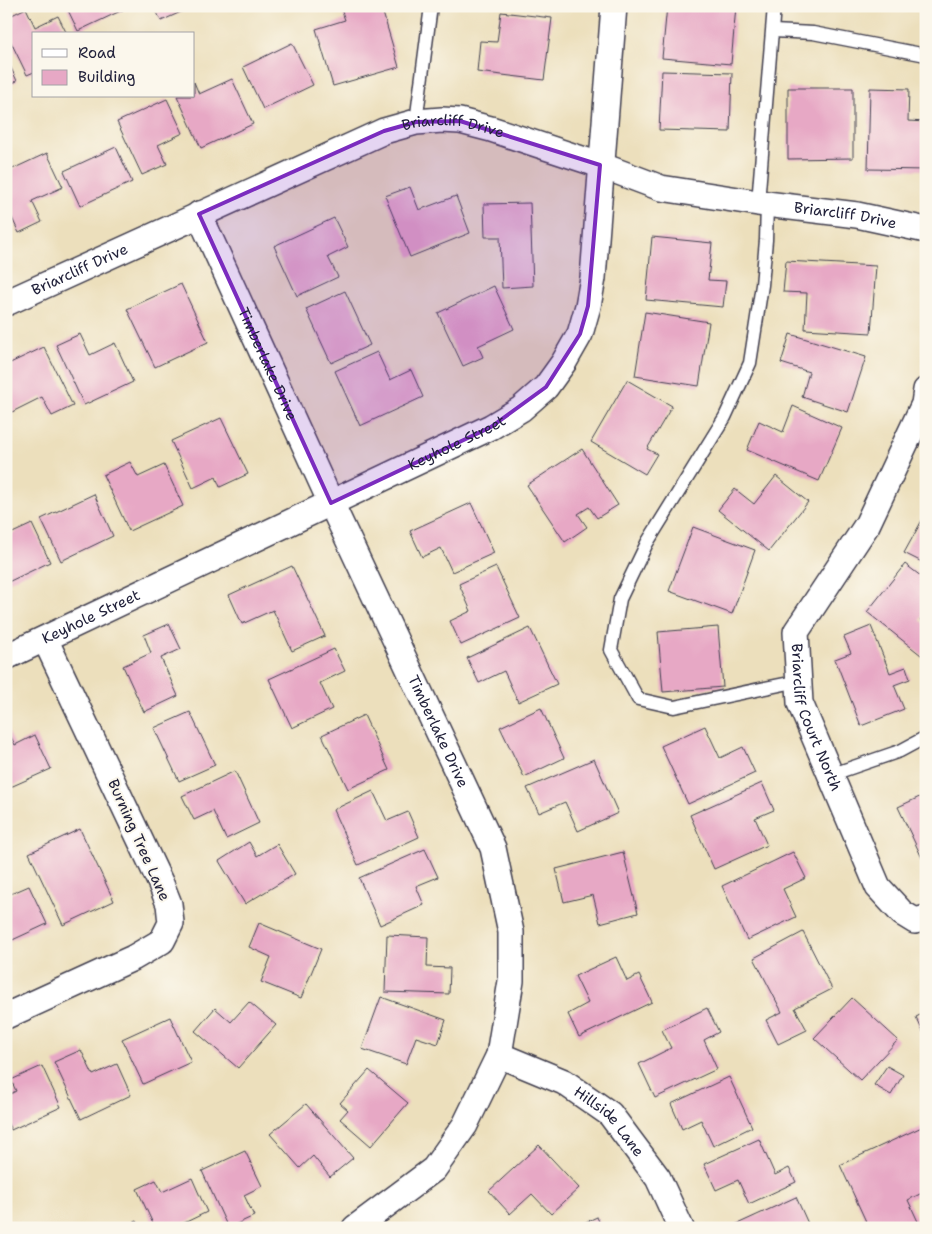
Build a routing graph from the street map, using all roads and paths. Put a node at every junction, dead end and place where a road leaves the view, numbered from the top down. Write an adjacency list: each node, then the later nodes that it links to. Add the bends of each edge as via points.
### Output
1 (430, 6): 6 (lane)
2 (614, 6): 7 (street, Keyhole Street)
3 (774, 6): 4 (lane)
4 (773, 31): 5 (lane, via 813,34); 8 (lane)
5 (926, 55)
6 (416, 122): 7 (street, Briarcliff Drive, via 442,120 491,129); 9 (street, Briarcliff Drive, via 384,131)
7 (600, 165): 8 (street, Briarcliff Drive, via 662,188); 13 (street, Keyhole Street, via 593,278 588,306 580,334 546,387 521,409 491,427)
8 (762, 204): 10 (street, Briarcliff Drive, via 857,215); 16 (lane, via 766,240 764,267 750,363 725,418 647,543 620,599 611,650 638,700 674,707)
9 (198, 214): 11 (street, Briarcliff Drive); 13 (street, Timberlake Drive)
10 (926, 230)
11 (6, 303)
12 (926, 390): 16 (street, Briarcliff Court North, via 924,404 866,525 796,632)
13 (331, 503): 14 (street, Keyhole Street); 21 (street, Timberlake Drive, via 493,848 511,932 511,981)
14 (45, 638): 15 (street, Keyhole Street); 20 (street, Burning Tree Lane, via 162,884 171,923 162,941 133,958)
15 (6, 657)
16 (799, 682): 18 (street, Briarcliff Court North, via 800,703)
17 (926, 738): 18 (lane, via 900,751)
18 (830, 775): 19 (street, Briarcliff Court North, via 878,887 902,914 915,921)
19 (926, 918)
20 (6, 1016)
21 (499, 1055): 22 (street, Timberlake Drive, via 465,1126 434,1169); 23 (street, Hillside Lane, via 564,1082 610,1114 658,1178)
22 (355, 1228)
23 (681, 1228)

